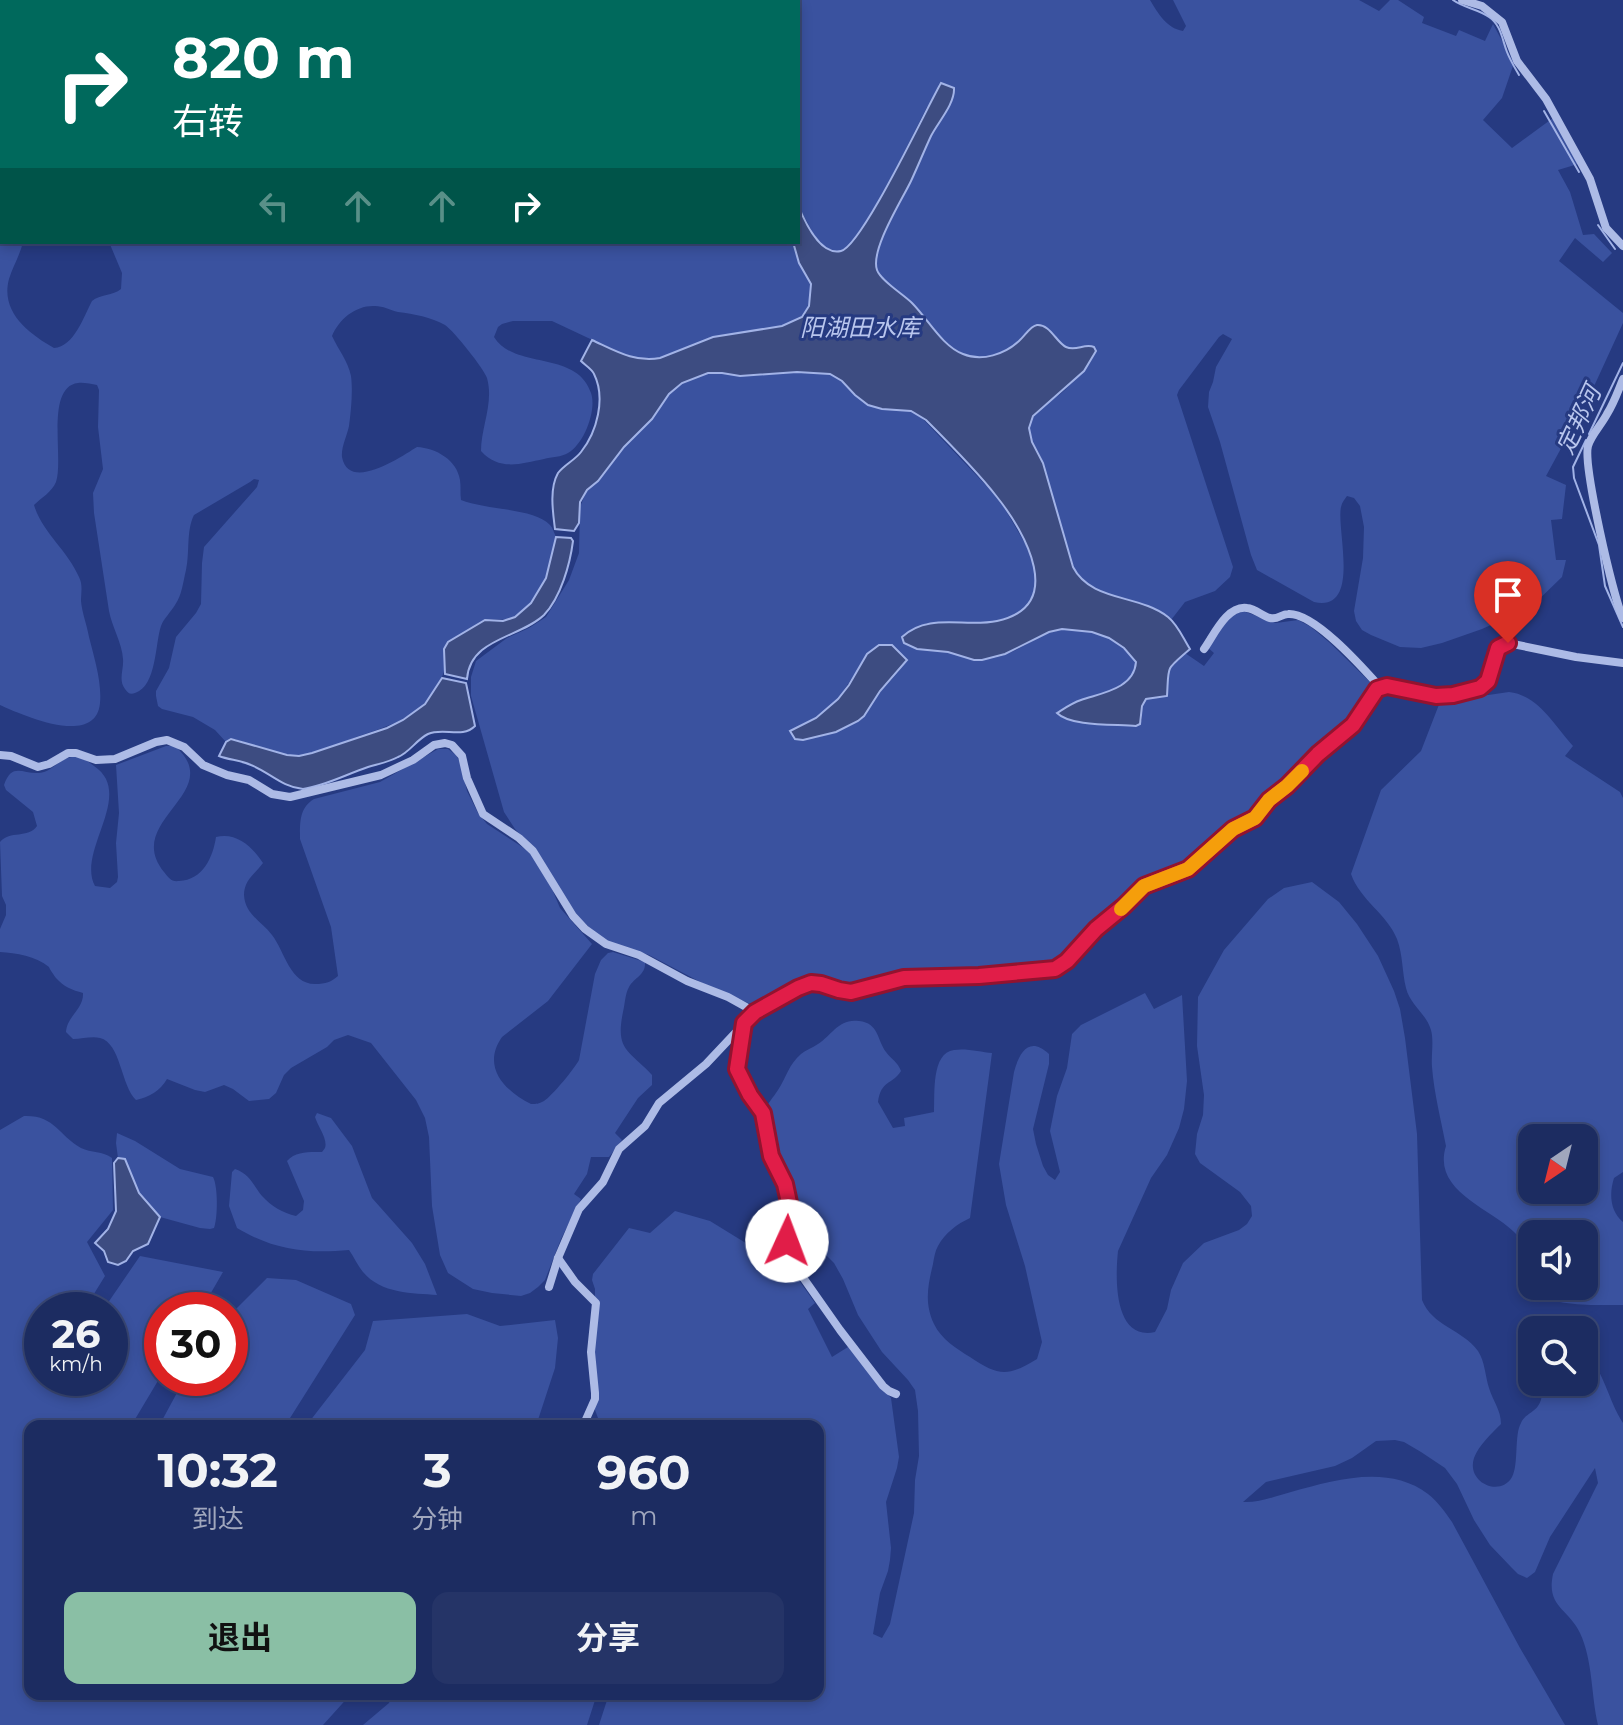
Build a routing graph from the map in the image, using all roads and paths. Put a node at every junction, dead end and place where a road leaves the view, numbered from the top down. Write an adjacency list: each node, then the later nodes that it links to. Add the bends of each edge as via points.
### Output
1 (1462, 0): 2 (street, via 1482,6 1502,22 1517,61 1546,99 1590,179 1606,228)
2 (1623, 246)
3 (1623, 379): 4 (street, via 1587,455 1608,569)
4 (1623, 618)
5 (1204, 649): 7 (street, via 1225,617 1237,609 1246,607 1275,619 1291,614 1320,627)
6 (1623, 663): 7 (street, via 1508,643 1498,648 1488,681 1480,688 1436,696)
7 (1380, 687): 9 (street, via 1353,725 1255,818 1233,829 1188,869 1144,886 1055,969 904,978 851,992 811,983)
8 (0, 755): 9 (street, via 38,767 68,753 115,759 167,740 203,765 290,797 381,775 434,745 452,745 462,756 483,814 533,851 585,929 606,944 647,958)
9 (755, 1012): 10 (street)
10 (744, 1023): 11 (street, via 711,1060 659,1103 645,1126 619,1149 603,1182 579,1209); 13 (street, via 737,1069 763,1113 771,1156 785,1184 791,1212 790,1259 883,1386)
11 (558, 1258): 12 (street); 14 (street, via 597,1305 591,1352 595,1399)
12 (549, 1287)
13 (896, 1394)
14 (586, 1420)

